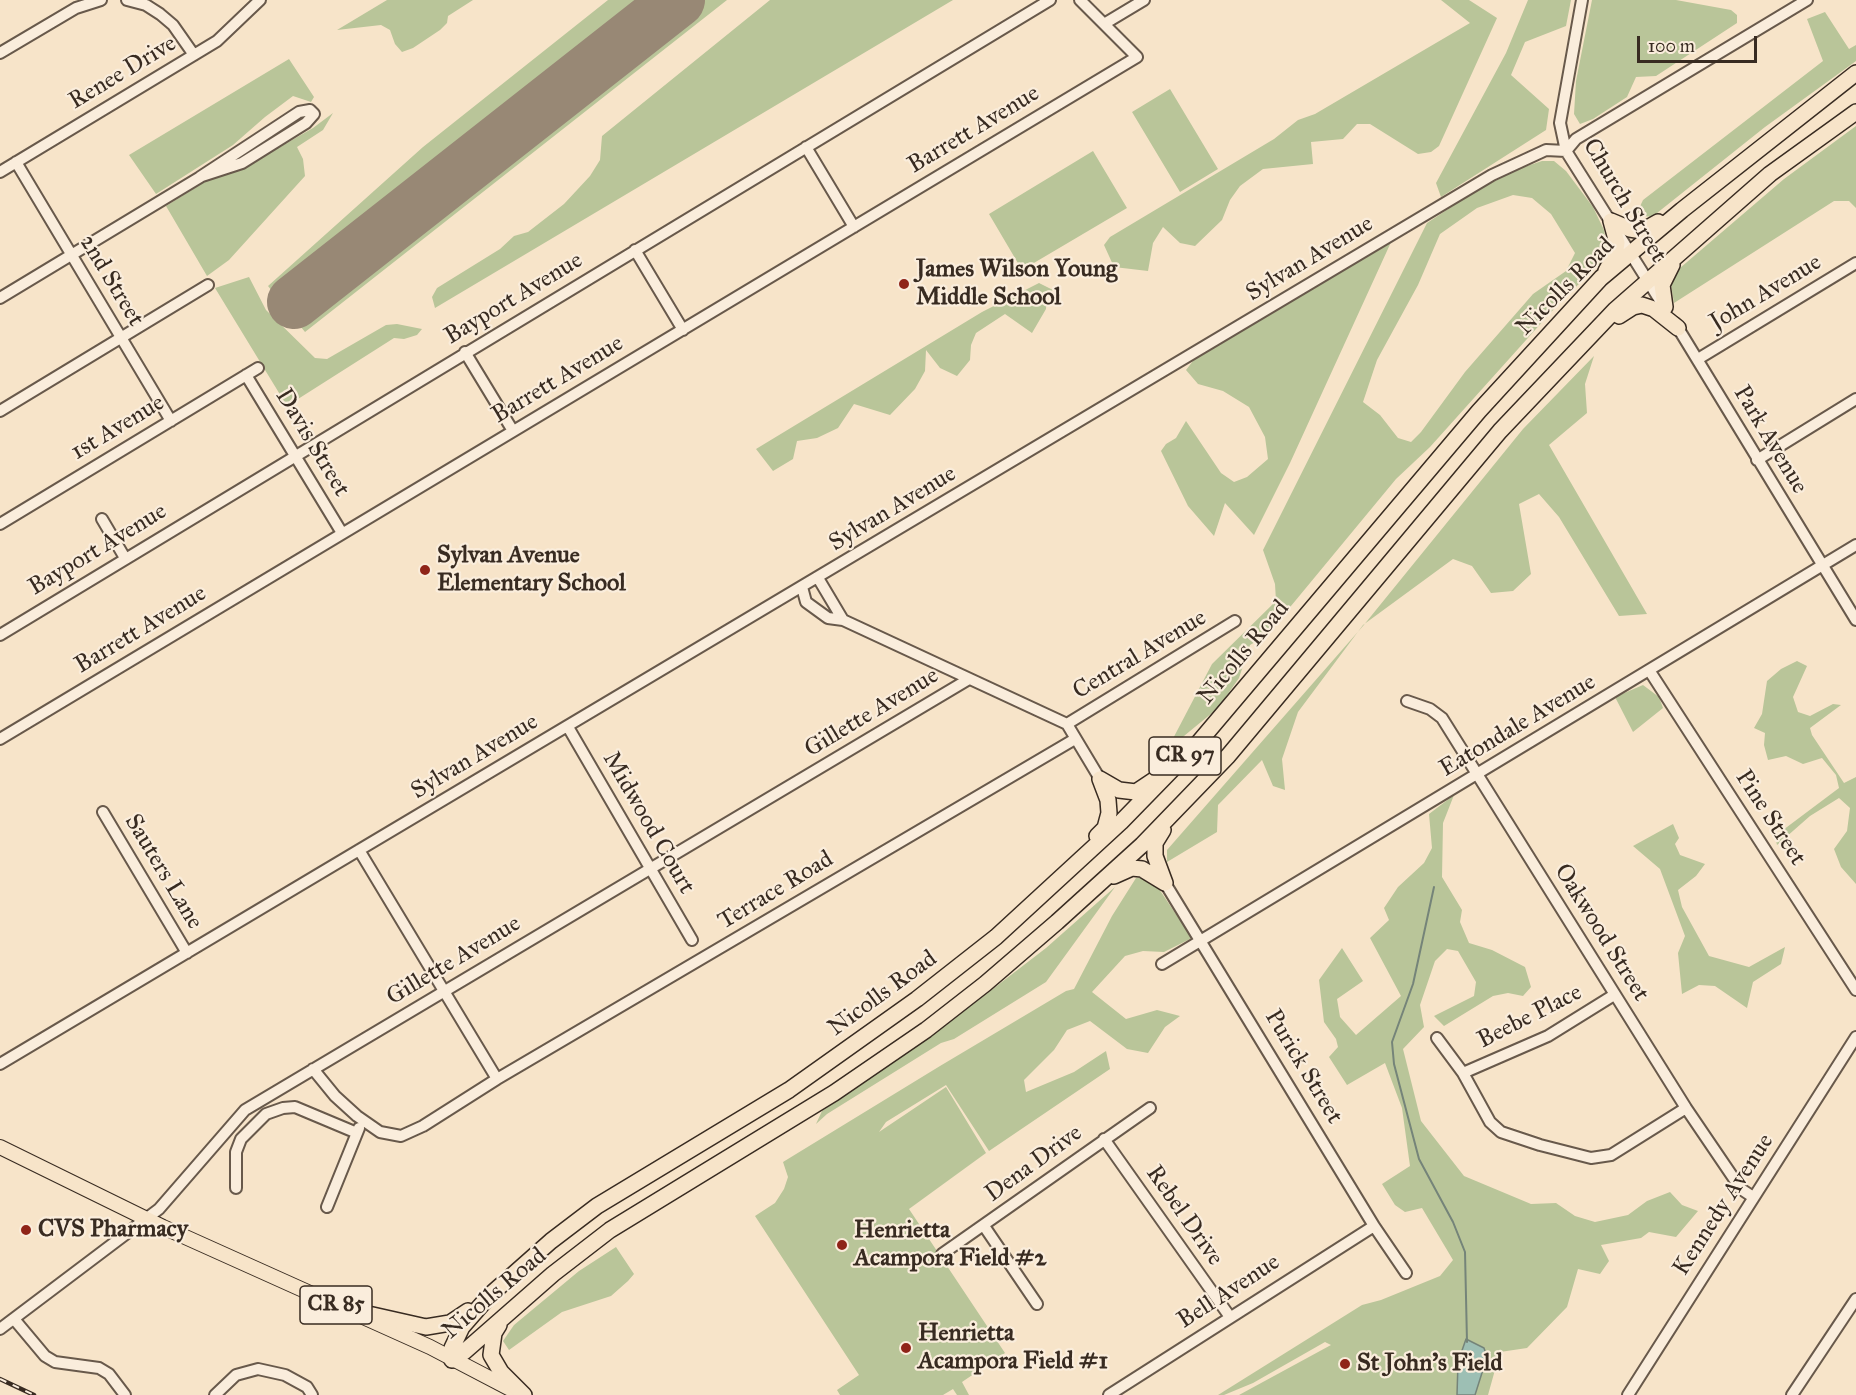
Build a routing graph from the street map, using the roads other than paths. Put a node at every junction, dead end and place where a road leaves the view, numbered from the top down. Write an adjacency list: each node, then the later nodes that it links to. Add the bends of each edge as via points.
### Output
1 (101, 0): 10 (street, via 76,8)
2 (128, 0): 11 (street, via 160,14)
3 (260, 0): 11 (street, Renee Drive, via 217,41)
4 (1050, 0): 14 (street, Bayport Avenue)
5 (1080, 0): 9 (street)
6 (1144, 0): 9 (street)
7 (1582, 0): 15 (street, Church Street, via 1560,123)
8 (1807, 0): 15 (street, via 1576,139)
9 (1104, 24): 21 (street, Barrett Avenue, via 1137,57)
10 (0, 53)
11 (194, 55): 16 (street, Renee Drive)
12 (1856, 73): 19 (highway, Nicolls Road / CR 97)
13 (1856, 112): 22 (highway, Nicolls Road / CR 97, via 1770,174)
14 (806, 147): 21 (street); 23 (street, Bayport Avenue)
15 (1566, 151): 20 (street, Church Street); 52 (street, Sylvan Avenue, via 1546,150 1452,199)
16 (16, 162): 17 (street, Renee Drive); 25 (street, 2nd Street)
17 (0, 172)
18 (201, 176): 18 (street, via 242,163 314,114 310,110 299,112); 25 (street)
19 (1682, 210): 20 (highway, via 1642,231); 24 (highway, Nicolls Road / CR 97)
20 (1611, 221): 24 (street, Church Street); 27 (highway, via 1617,243 1611,264)
21 (854, 227): 33 (street, Barrett Avenue)
22 (1700, 236): 28 (highway, Nicolls Road / CR 97); 31 (highway, via 1666,274 1662,285)
23 (635, 250): 33 (street); 35 (street, Bayport Avenue)
24 (1632, 253): 27 (highway, Nicolls Road / CR 97); 28 (street, Church Street)
25 (71, 254): 30 (street); 34 (street, 2nd Street)
26 (1856, 263): 36 (street, John Avenue)
27 (1601, 278): 65 (highway, Nicolls Road / CR 97, via 1479,411)
28 (1648, 281): 31 (street, Park Avenue); 39 (highway, Nicolls Road / CR 97)
29 (208, 285): 34 (street)
30 (0, 298)
31 (1665, 307): 32 (street, Park Avenue)
32 (1678, 328): 36 (street, Park Avenue); 39 (highway, via 1654,309 1633,307)
33 (683, 330): 43 (street, Barrett Avenue)
34 (122, 338): 41 (street); 42 (street, 2nd Street)
35 (465, 352): 43 (street); 44 (street, Bayport Avenue)
36 (1698, 359): 45 (street, Park Avenue)
37 (258, 368): 38 (street, 1st Avenue)
38 (246, 375): 42 (street, 1st Avenue); 44 (street, Davis Street)
39 (1537, 392): 69 (highway, Nicolls Road / CR 97, via 1228,756)
40 (1856, 399): 45 (street)
41 (0, 411)
42 (171, 421): 47 (street, 1st Avenue)
43 (513, 431): 48 (street, Barrett Avenue)
44 (295, 456): 48 (street, Davis Street); 50 (street, Bayport Avenue)
45 (1757, 460): 51 (street, Park Avenue)
46 (102, 519): 50 (street)
47 (0, 524)
48 (342, 533): 63 (street, Barrett Avenue)
49 (1856, 545): 51 (street, Eatondale Avenue)
50 (125, 558): 57 (street, Bayport Avenue)
51 (1821, 566): 55 (street, Park Avenue); 58 (street, Eatondale Avenue)
52 (818, 578): 53 (street, Sylvan Avenue); 54 (street)
53 (802, 587): 54 (street, via 806,602 828,618); 62 (street, Sylvan Avenue)
54 (843, 620): 59 (street)
55 (1856, 620)
56 (1235, 621): 61 (street, Central Avenue)
57 (0, 634)
58 (1649, 670): 66 (street, Eatondale Avenue); 79 (street, Pine Street)
59 (969, 679): 61 (street); 72 (street, Gillette Avenue)
60 (1407, 701): 66 (street, Oakwood Street, via 1442,718)
61 (1067, 724): 64 (street)
62 (568, 727): 70 (street, Sylvan Avenue); 72 (street, Midwood Court)
63 (0, 738)
64 (1075, 739): 67 (street); 87 (street, Terrace Road)
65 (1184, 757): 67 (highway, via 1136,792 1119,790); 71 (highway, Nicolls Road / CR 97)
66 (1479, 775): 76 (street, Eatondale Avenue); 81 (street, Oakwood Street)
67 (1100, 779): 71 (highway, via 1108,800 1106,828 1083,851)
68 (103, 812): 77 (street, Sauters Lane)
69 (1173, 814): 73 (highway, via 1155,843 1155,856); 74 (highway, Nicolls Road / CR 97)
70 (359, 850): 77 (street, Sylvan Avenue); 80 (street)
71 (1081, 859): 102 (highway, Nicolls Road / CR 97, via 996,937 917,999 789,1090 597,1206)
72 (650, 870): 75 (street, Midwood Court); 80 (street, Gillette Avenue)
73 (1165, 883): 74 (highway, via 1142,869 1132,868); 76 (street, Purick Street)
74 (1085, 896): 106 (highway, Nicolls Road / CR 97, via 926,1030 834,1094 610,1230)
75 (692, 940)
76 (1201, 941): 78 (street, Eatondale Avenue); 99 (street, Purick Street)
77 (187, 953): 84 (street, Sylvan Avenue)
78 (1162, 964)
79 (1856, 990)
80 (444, 991): 85 (street, Gillette Avenue); 87 (street)
81 (1614, 995): 86 (street, Beebe Place, via 1548,1036); 89 (street, Oakwood Street)
82 (1856, 1037): 95 (street, Kennedy Avenue)
83 (1437, 1038): 86 (street)
84 (0, 1064)
85 (313, 1070): 90 (street, Terrace Road); 97 (street, Gillette Avenue, via 245,1110 159,1209)
86 (1463, 1073): 89 (street, via 1490,1122 1501,1132 1591,1158 1611,1155)
87 (497, 1079): 90 (street, Terrace Road, via 423,1126 400,1136 380,1132)
88 (1150, 1108): 92 (street, Dena Drive)
89 (1686, 1108): 95 (street, Oakwood Street, via 1741,1188)
90 (362, 1119): 91 (street)
91 (357, 1133): 94 (street, via 295,1107 266,1114 241,1139 236,1152); 96 (street)
92 (1104, 1139): 98 (street, Dena Drive); 107 (street, Rebel Drive)
93 (0, 1147): 97 (main road, CR 85)
94 (236, 1188)
95 (1753, 1197): 116 (street, Kennedy Avenue)
96 (327, 1207)
97 (146, 1218): 105 (main road, CR 85); 108 (street, Gillette Avenue)
98 (984, 1226): 100 (street, Dena Drive); 104 (street)
99 (1374, 1227): 101 (street, Purick Street); 107 (street, Bell Avenue)
100 (942, 1254)
101 (1406, 1273)
102 (490, 1295): 105 (highway, via 461,1317 439,1326 426,1327); 110 (highway, Nicolls Road / CR 97, via 462,1327 452,1348)
103 (1856, 1299): 117 (street)
104 (1037, 1304)
105 (346, 1309): 110 (main road, CR 85)
106 (504, 1317): 110 (highway, Nicolls Road / CR 97); 114 (highway, via 494,1333 491,1354 501,1372)
107 (1230, 1317): 115 (street, Bell Avenue)
108 (14, 1319): 109 (street, Gillette Avenue); 111 (street, via 45,1356 55,1362 99,1368 109,1374)
109 (0, 1329)
110 (452, 1360): 114 (main road, CR 85)
111 (125, 1395)
112 (215, 1395): 113 (street, via 236,1376 258,1369 285,1375 307,1387)
113 (312, 1395)
114 (524, 1395)
115 (1109, 1395)
116 (1628, 1395)
117 (1792, 1395)

